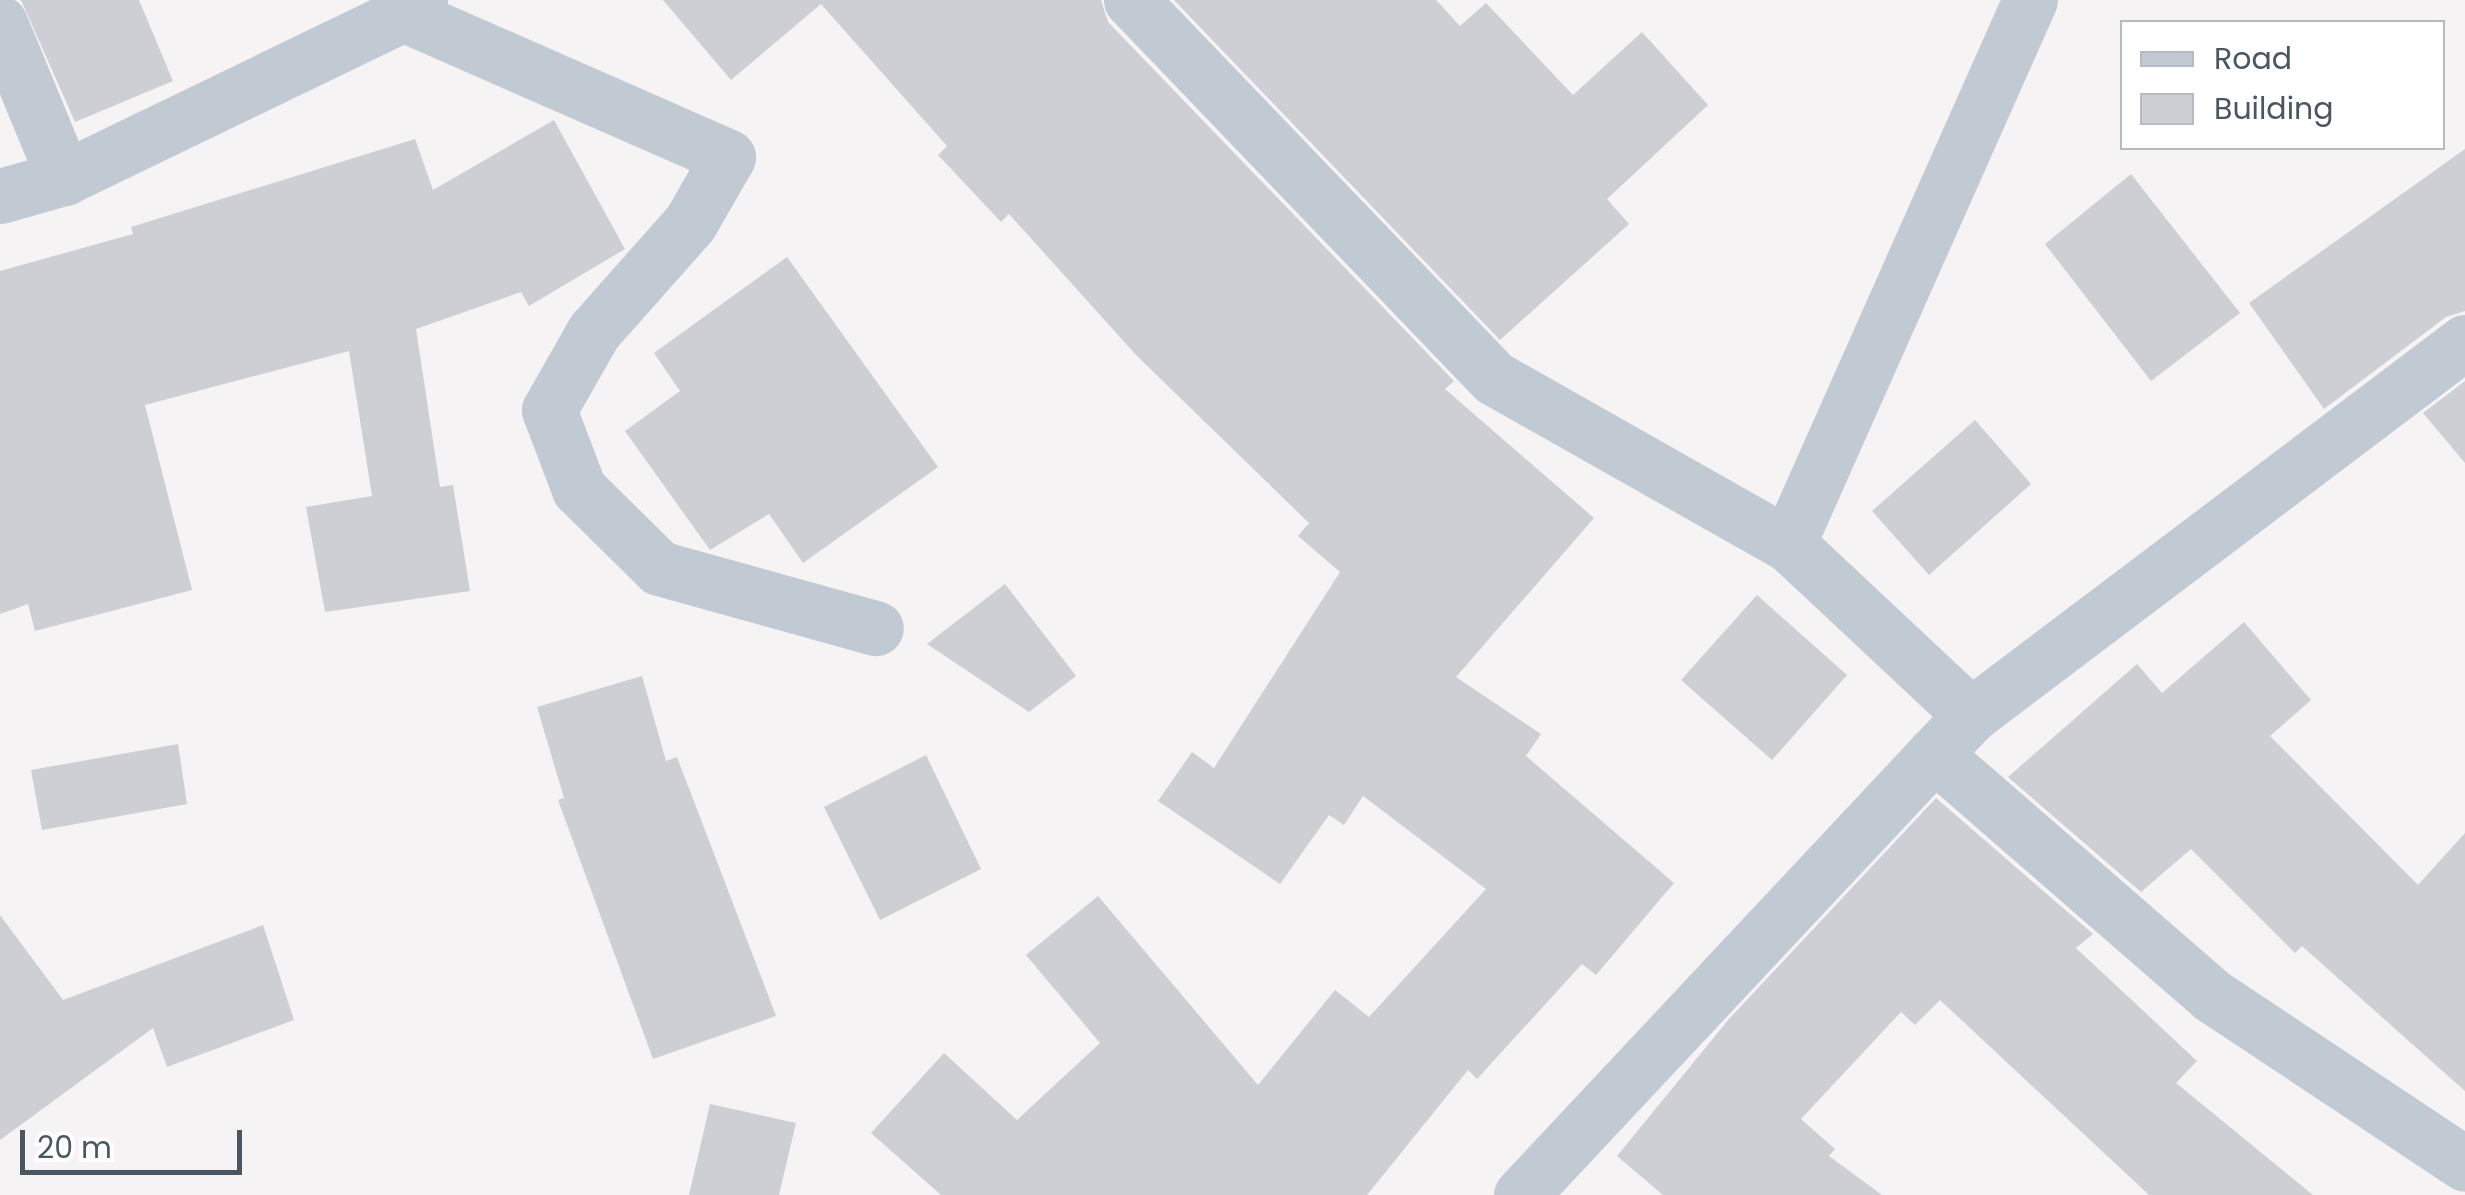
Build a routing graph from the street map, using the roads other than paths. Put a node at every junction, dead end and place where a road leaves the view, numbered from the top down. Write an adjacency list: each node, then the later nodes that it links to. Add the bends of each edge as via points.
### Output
1 (1131, 0): 8 (street, via 1494,378)
2 (2030, 0): 8 (street)
3 (411, 7): 5 (street); 9 (street, via 728,157 690,223 594,330 549,410 579,489 659,568)
4 (0, 23): 5 (street)
5 (64, 178): 6 (street)
6 (0, 196)
7 (2465, 342): 10 (street)
8 (1788, 544): 10 (street)
9 (876, 628)
10 (1971, 714): 11 (street)
11 (1934, 754): 12 (street, via 2210,995); 13 (street)
12 (2465, 1164)
13 (1521, 1195)

